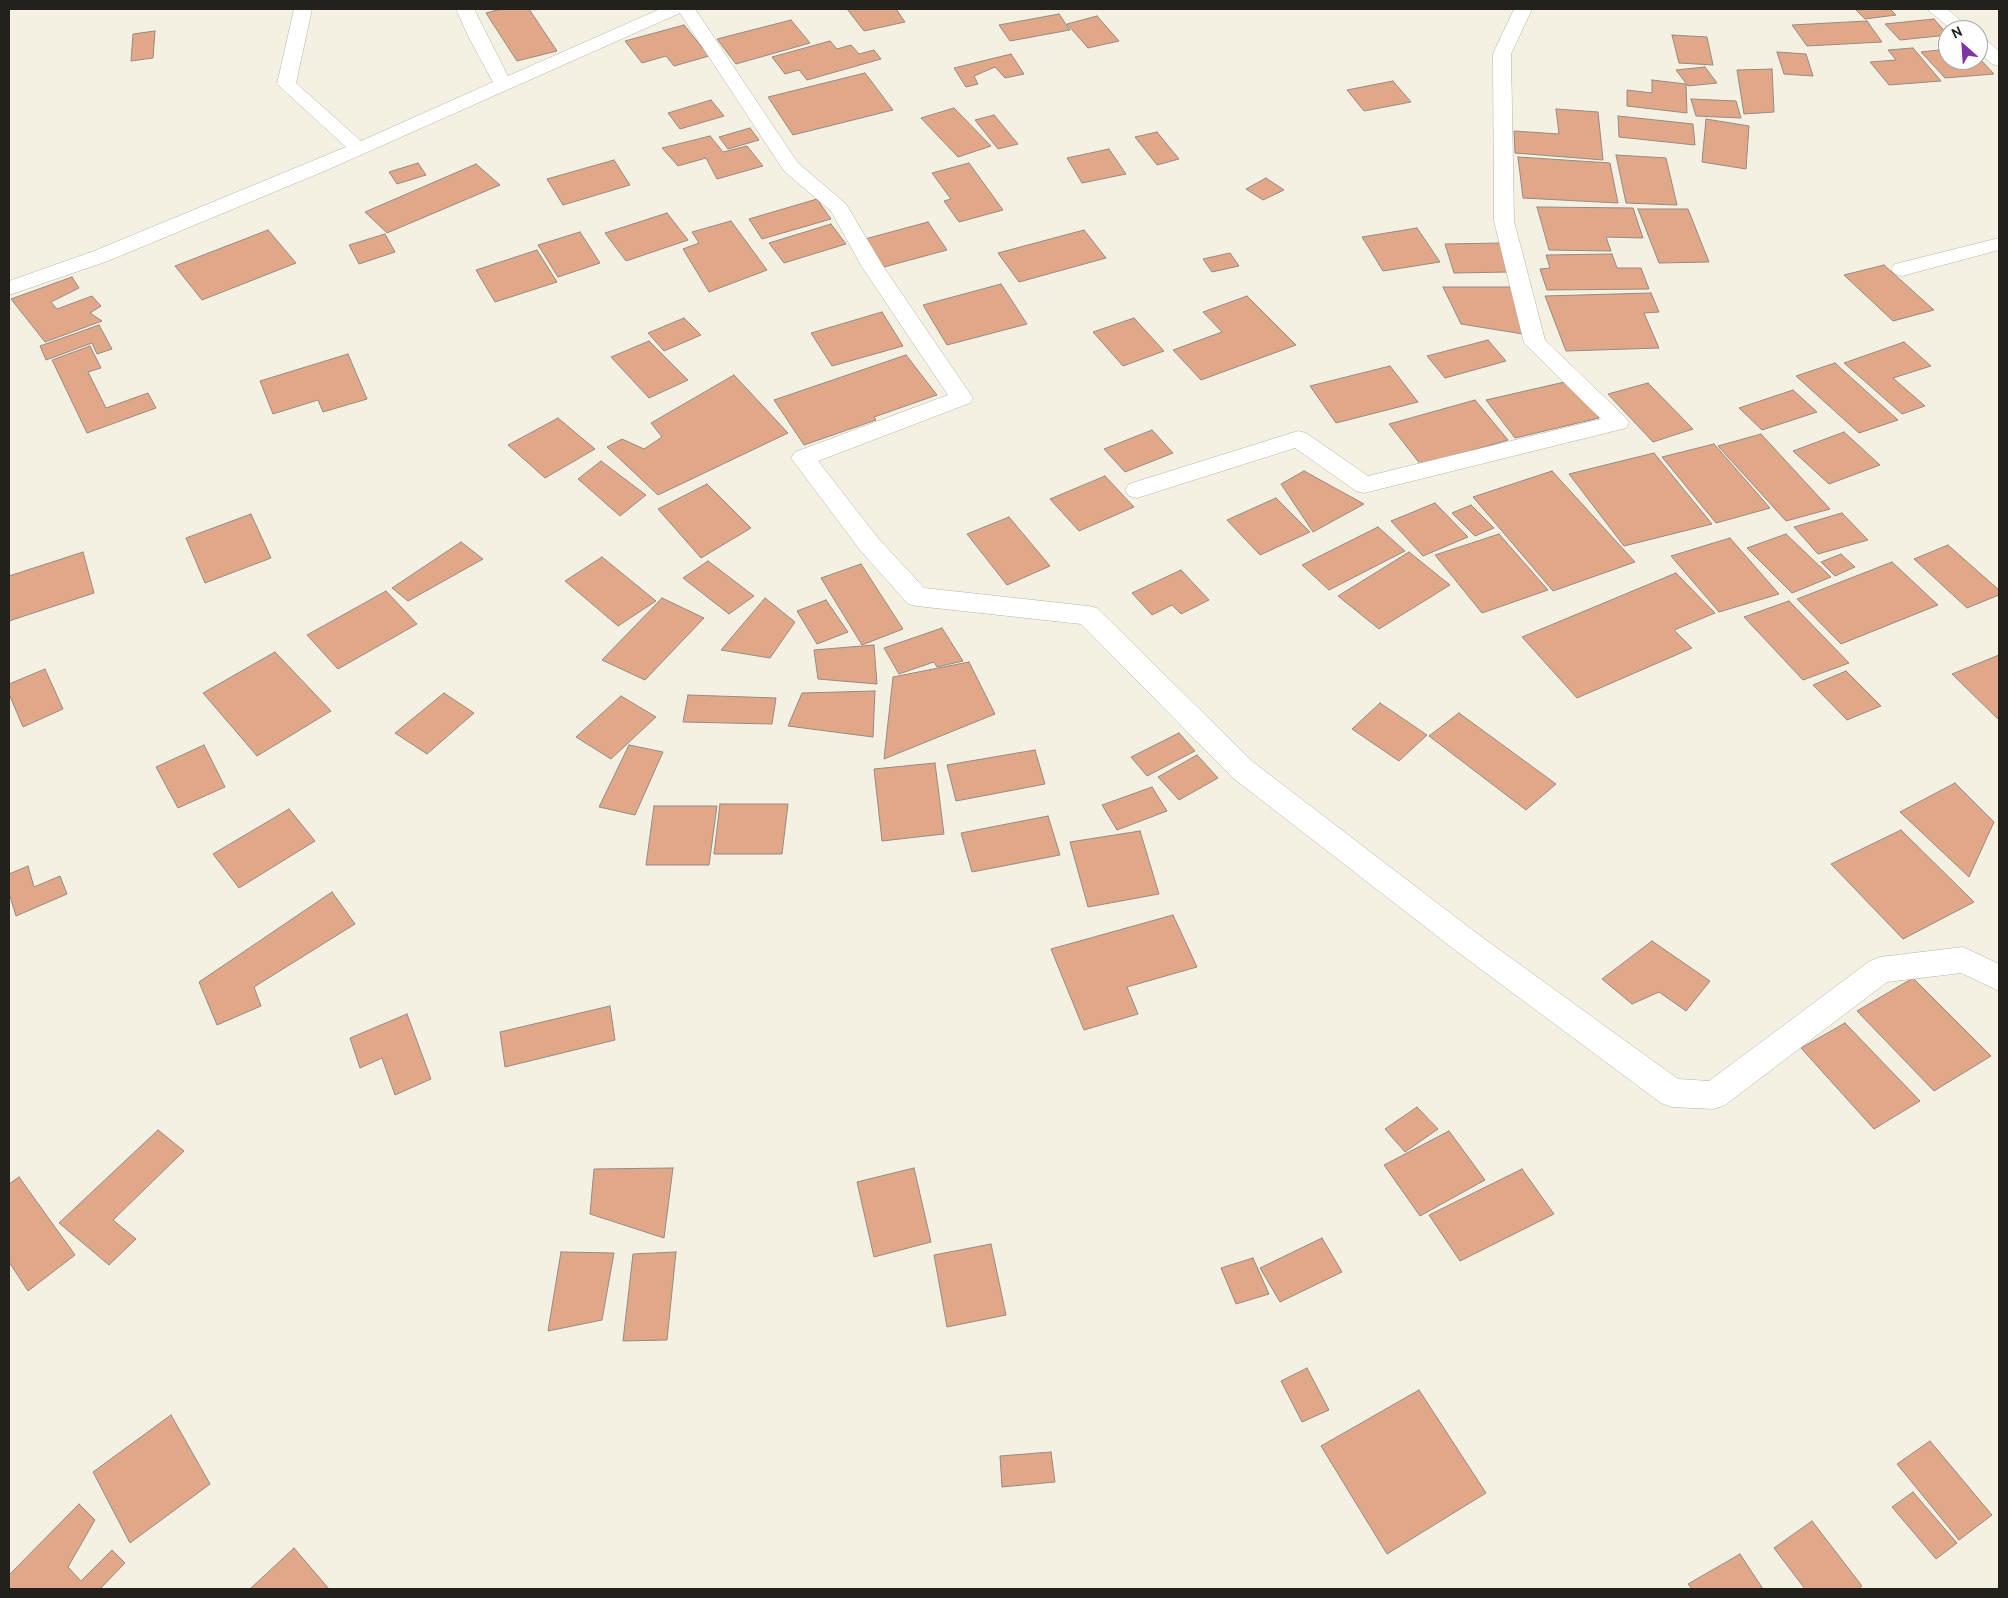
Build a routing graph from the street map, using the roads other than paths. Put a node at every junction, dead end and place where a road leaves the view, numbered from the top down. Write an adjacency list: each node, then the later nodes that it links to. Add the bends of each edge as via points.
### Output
1 (303, 9): 11 (street, via 286,84)
2 (465, 9): 10 (street)
3 (674, 9): 10 (street)
4 (686, 9): 16 (street, via 791,167 838,208 873,267 962,398 803,458 869,544 917,597 1088,615 1242,770 1465,941 1672,1092 1714,1096 1880,970 1963,960)
5 (1523, 9): 15 (street, via 1502,54 1504,221 1535,343 1618,423 1364,485 1298,439)
6 (1936, 9): 7 (street)
7 (1950, 20)
8 (1988, 51): 9 (street)
9 (1999, 60)
10 (504, 85): 11 (street)
11 (358, 149): 14 (street, via 110,252)
12 (1999, 244): 13 (street)
13 (1902, 269)
14 (9, 288)
15 (1137, 490)
16 (1999, 978)

